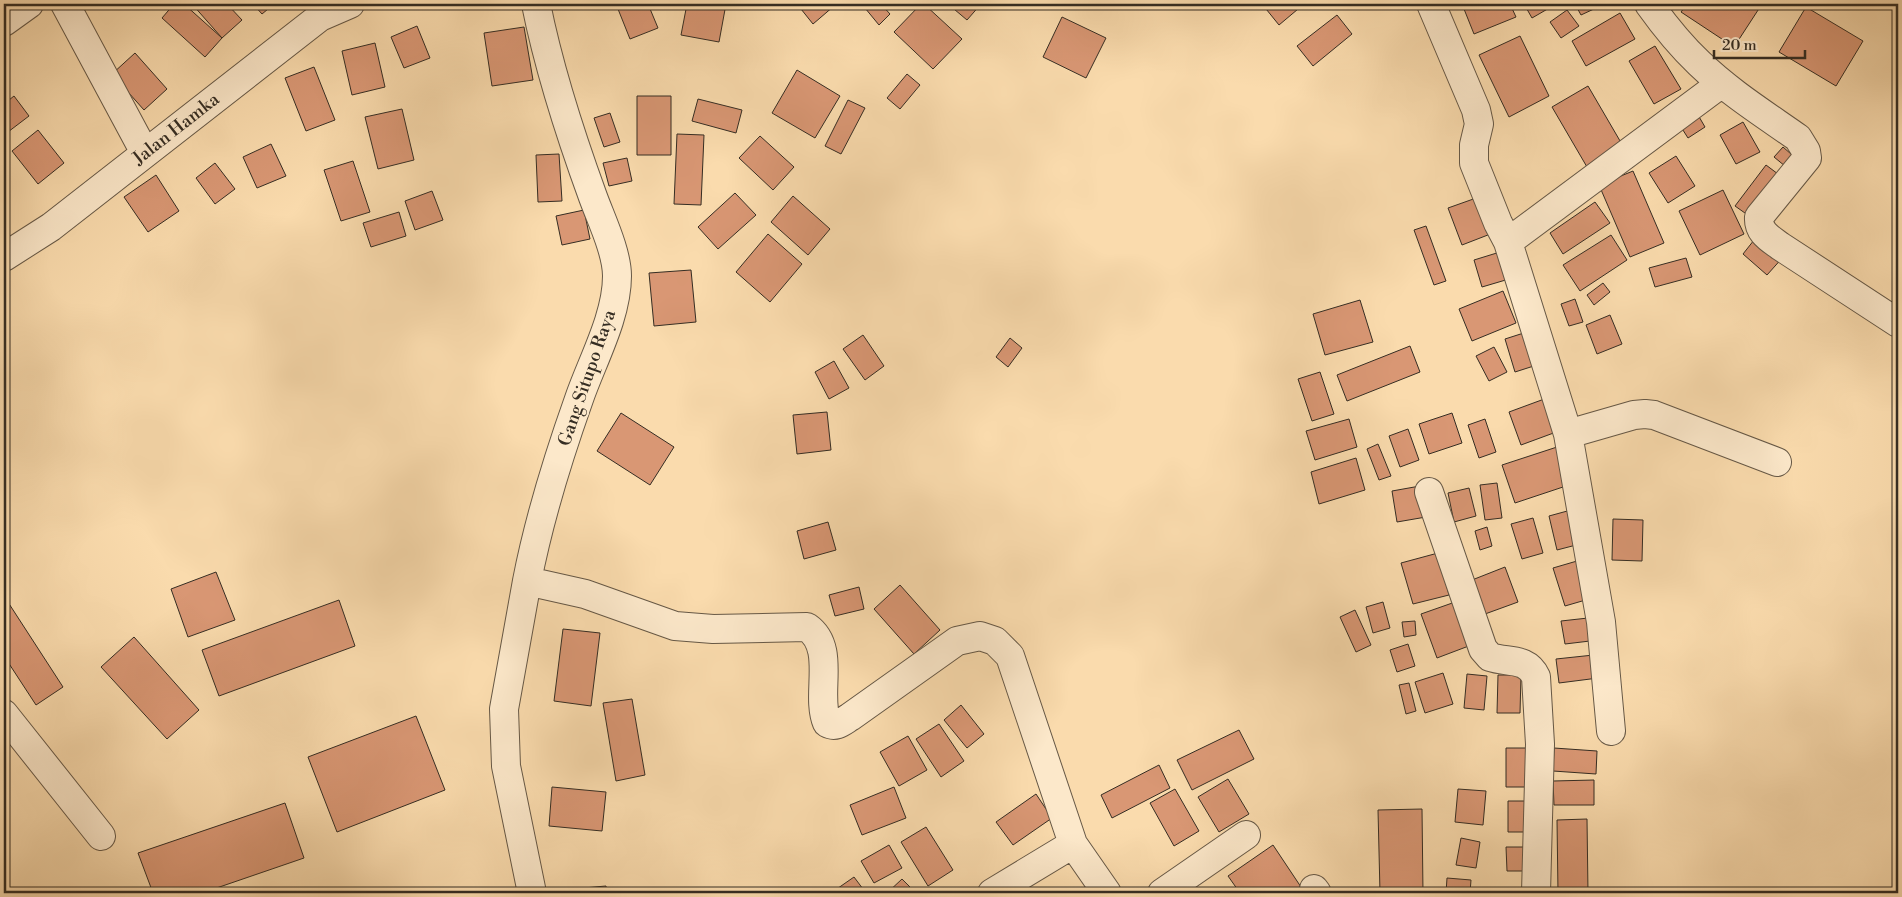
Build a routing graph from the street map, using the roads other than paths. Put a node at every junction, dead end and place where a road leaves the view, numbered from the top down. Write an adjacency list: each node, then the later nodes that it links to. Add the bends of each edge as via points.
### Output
1 (29, 4): 8 (street)
2 (65, 4): 10 (street)
3 (350, 4): 7 (street, Jalan Hamka)
4 (536, 4): 17 (street, Gang Situpo Raya, via 552,71 592,196 609,238 617,275 613,310 578,399 535,540)
5 (1431, 4): 11 (street, via 1476,110 1479,124 1474,163)
6 (1649, 4): 9 (street, via 1674,38)
7 (315, 10): 10 (street, Jalan Hamka)
8 (4, 22)
9 (1722, 83): 11 (street); 13 (street, via 1798,138 1806,151 1806,158 1759,217 1758,225 1762,232)
10 (145, 153): 12 (street, Jalan Hamka, via 51,227)
11 (1508, 242): 14 (street)
12 (4, 257)
13 (1898, 323)
14 (1568, 434): 15 (street, via 1645,414); 19 (street, via 1601,622)
15 (1777, 462)
16 (1430, 492): 27 (street, via 1483,649 1490,657 1522,662 1532,668 1536,677 1540,744)
17 (527, 581): 22 (street, via 585,594 674,626 713,629 806,627 817,637 821,650 823,708 827,723 832,726 850,717 958,641 980,636 995,641 1010,656); 23 (street, Gang Situpo Raya, via 504,709 506,766)
18 (4, 714): 21 (street)
19 (1611, 731)
20 (1246, 835): 26 (street)
21 (101, 836)
22 (1073, 844): 24 (street); 25 (street)
23 (532, 893)
24 (992, 893)
25 (1107, 893)
26 (1162, 893)
27 (1536, 893)

